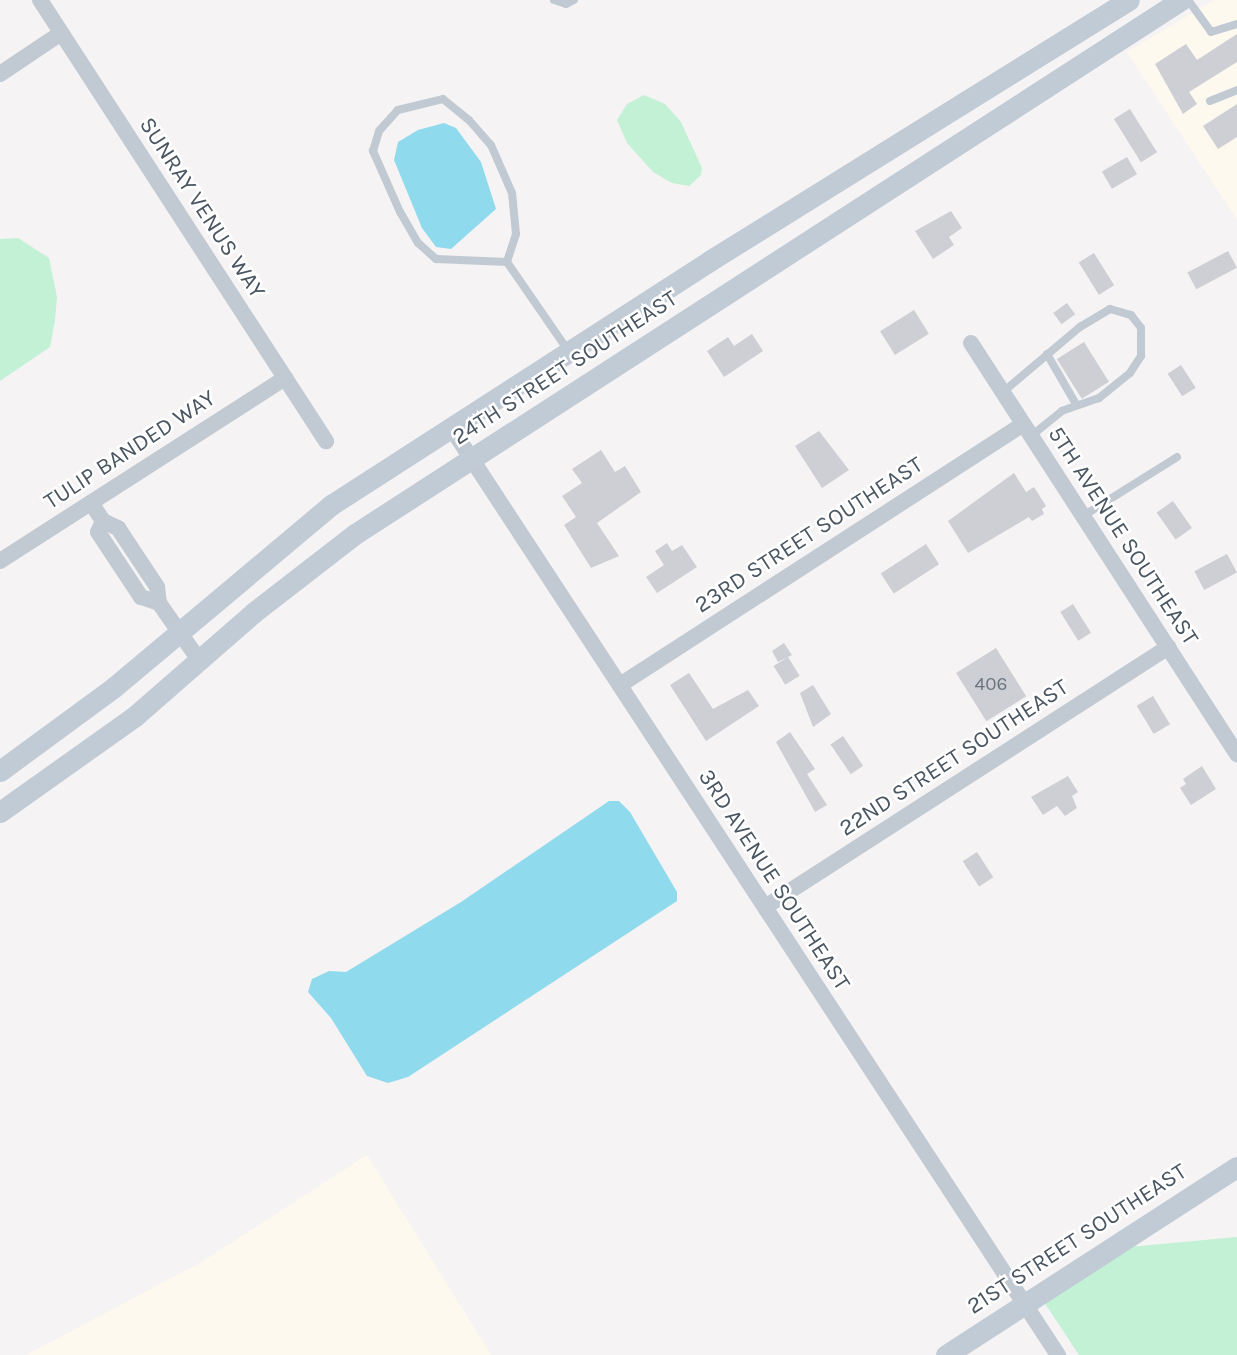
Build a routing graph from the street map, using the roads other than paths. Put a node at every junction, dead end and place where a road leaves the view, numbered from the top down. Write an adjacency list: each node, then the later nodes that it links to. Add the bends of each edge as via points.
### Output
1 (40, 0): 8 (street, SUNRAY VENUS WAY)
2 (554, 0): 3 (lane, via 566,4)
3 (574, 0)
4 (1129, 0): 14 (street, 24TH STREET SOUTHEAST)
5 (1181, 0): 23 (street, 24TH STREET SOUTHEAST)
6 (1188, 0): 7 (lane, via 1211,32)
7 (1237, 24)
8 (61, 33): 9 (street); 16 (street, SUNRAY VENUS WAY)
9 (0, 74)
10 (1237, 90): 11 (lane)
11 (1210, 101)
12 (507, 262): 12 (lane, via 516,234 512,193 491,145 443,99 398,110 379,131 373,152 418,243 436,259); 14 (lane)
13 (971, 343): 17 (street, 5TH AVENUE SOUTHEAST)
14 (569, 353): 19 (street, 24TH STREET SOUTHEAST)
15 (1047, 354): 17 (lane); 18 (lane); 18 (lane, via 1110,309 1131,315 1141,328 1141,356 1130,373 1099,398)
16 (285, 378): 21 (street, SUNRAY VENUS WAY); 24 (street, TULIP BANDED WAY)
17 (1003, 392): 20 (street, 5TH AVENUE SOUTHEAST)
18 (1076, 404): 20 (lane)
19 (452, 429): 23 (street, 3RD AVENUE SOUTHEAST); 27 (street, 24TH STREET SOUTHEAST, via 331,506)
20 (1027, 430): 25 (street, 5TH AVENUE SOUTHEAST); 30 (street, 23RD STREET SOUTHEAST)
21 (326, 441)
22 (1177, 457): 25 (lane)
23 (473, 460): 29 (street, 24TH STREET SOUTHEAST, via 355,534); 30 (street, 3RD AVENUE SOUTHEAST)
24 (91, 503): 26 (street, TULIP BANDED WAY); 27 (street, via 103,521 98,532 141,597 159,603)
25 (1083, 516): 28 (street, 5TH AVENUE SOUTHEAST)
26 (0, 561)
27 (179, 630): 29 (street); 32 (street, 24TH STREET SOUTHEAST, via 113,688)
28 (1168, 647): 31 (street, 5TH AVENUE SOUTHEAST); 34 (street, 22ND STREET SOUTHEAST)
29 (200, 660): 33 (street, 24TH STREET SOUTHEAST, via 135,716)
30 (620, 685): 34 (street, 3RD AVENUE SOUTHEAST)
31 (1237, 754)
32 (0, 771)
33 (0, 812)
34 (765, 907): 36 (street, 3RD AVENUE SOUTHEAST)
35 (1237, 1167): 36 (street, 21ST STREET SOUTHEAST)
36 (1024, 1305): 37 (street, 21ST STREET SOUTHEAST); 38 (street, 3RD AVENUE SOUTHEAST)
37 (946, 1355)
38 (1058, 1355)

